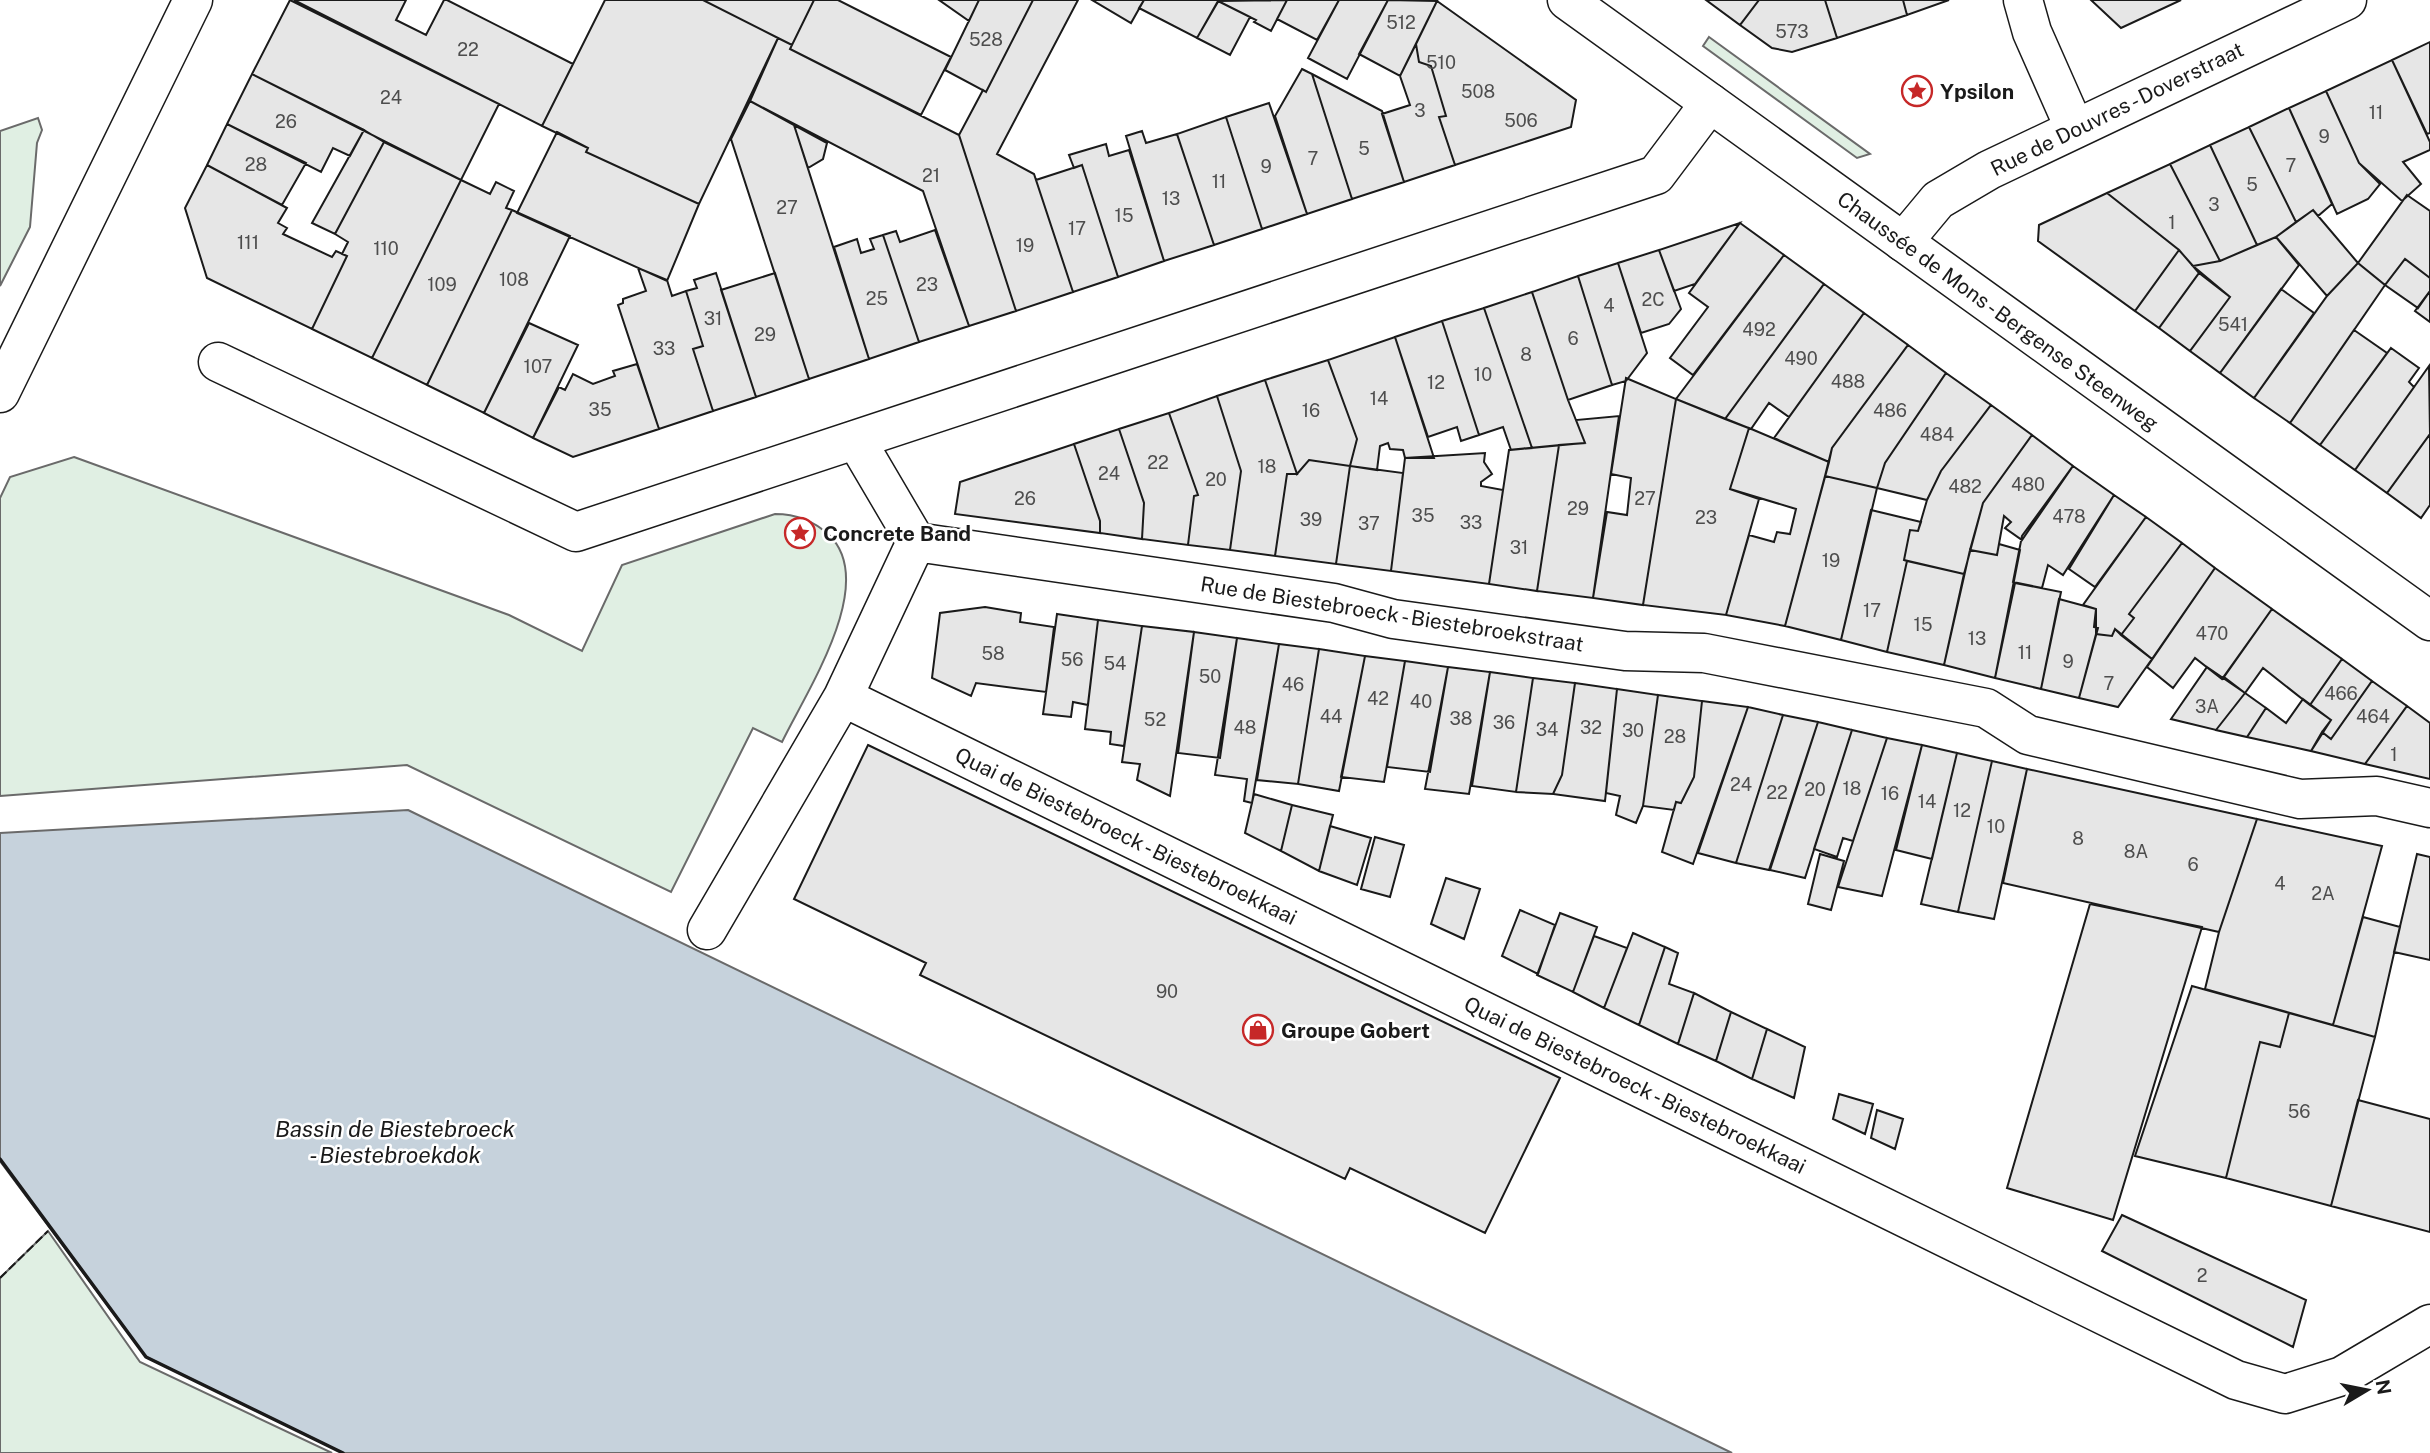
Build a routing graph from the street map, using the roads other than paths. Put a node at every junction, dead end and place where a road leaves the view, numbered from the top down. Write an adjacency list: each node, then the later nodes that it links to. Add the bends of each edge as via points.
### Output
1 (193, 0): 9 (street)
2 (1567, 0): 5 (street, Chaussée de Mons - Bergense Steenweg)
3 (2023, 0): 6 (street, via 2032,32)
4 (2347, 0): 6 (street, Rue de Douvres - Doverstraat)
5 (1710, 103): 7 (street, Chaussée de Mons - Bergense Steenweg); 10 (street, via 1656,175)
6 (2074, 127): 7 (street, Rue de Douvres - Doverstraat, via 1938,200)
7 (1903, 242): 12 (street, Chaussée de Mons - Bergense Steenweg)
8 (218, 362): 10 (street, via 576,532)
9 (0, 393)
10 (856, 440): 11 (street)
11 (916, 542): 13 (street); 14 (street, Rue de Biestebroeck - Biestebroekstraat, via 1335,603 1393,619 1625,651 1704,653 1986,708 2028,735 2300,799 2377,796)
12 (2430, 621)
13 (843, 697): 15 (street); 16 (street, Quai de Biestebroeck - Biestebroekkaai, via 2236,1380 2285,1394 2342,1376)
14 (2430, 808)
15 (707, 930)
16 (2430, 1324)

